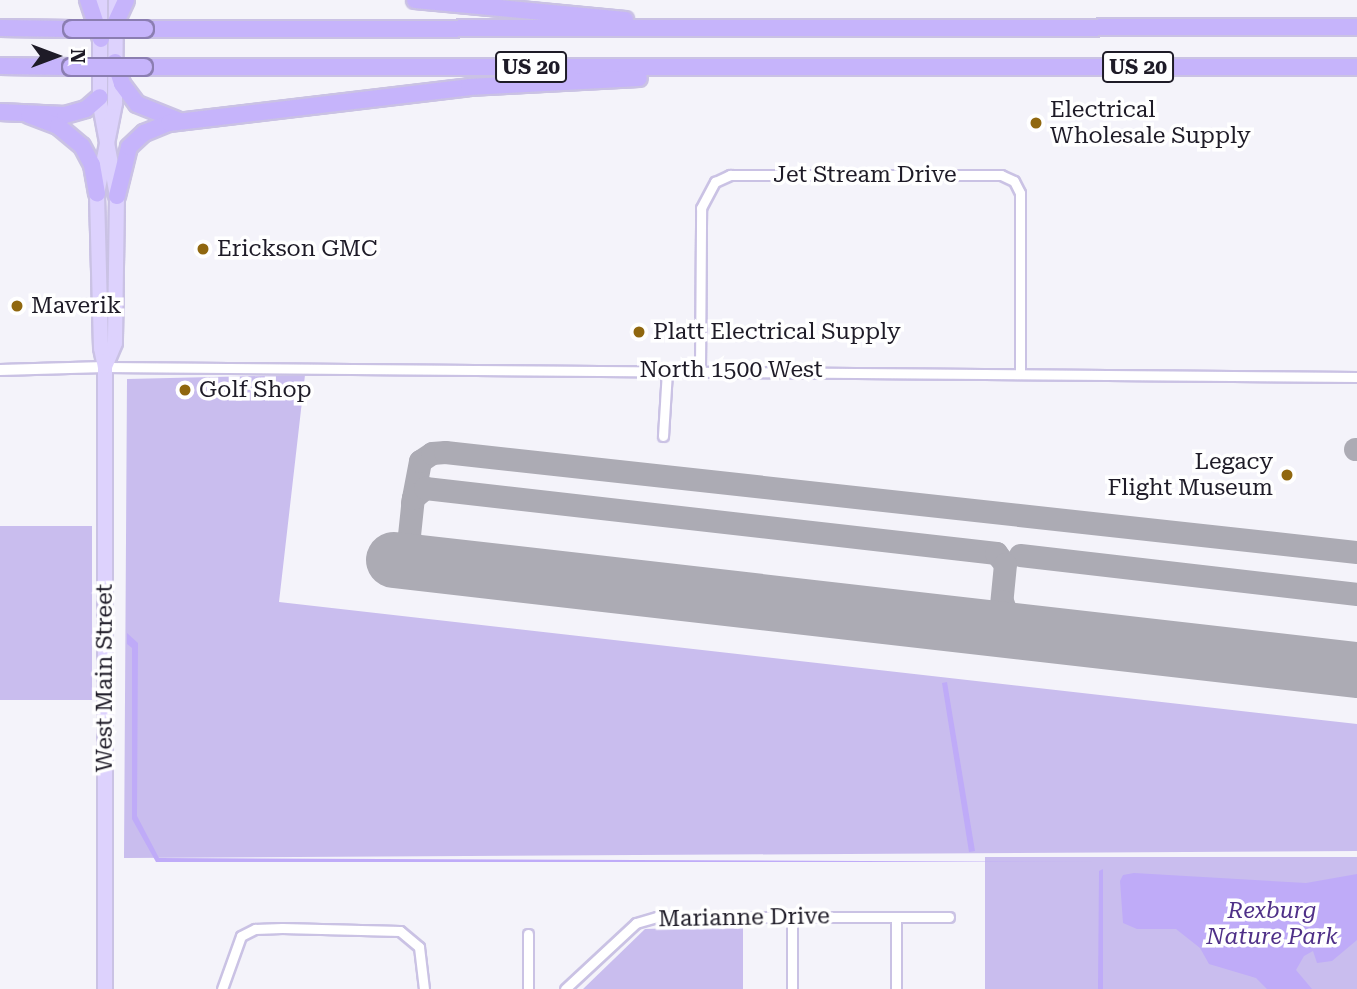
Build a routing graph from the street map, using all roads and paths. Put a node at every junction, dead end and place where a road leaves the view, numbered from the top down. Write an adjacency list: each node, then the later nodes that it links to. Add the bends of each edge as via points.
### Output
1 (88, 0): 10 (highway)
2 (100, 0): 10 (main road, West Main Street)
3 (116, 0): 6 (main road, West Main Street)
4 (126, 0): 6 (highway)
5 (415, 0): 9 (highway)
6 (115, 24): 11 (main road, West Main Street)
7 (1357, 27): 9 (highway, US 20)
8 (0, 28): 9 (highway, US 20, bridge)
9 (736, 29)
10 (102, 39): 15 (main road, West Main Street)
11 (115, 62): 18 (highway, via 125,90 145,110); 19 (main road, West Main Street, via 115,103)
12 (0, 66): 13 (highway, US 20, bridge)
13 (918, 67): 14 (highway, US 20); 18 (highway, via 527,82)
14 (1357, 67)
15 (100, 97): 17 (highway, via 76,112); 19 (main road, West Main Street)
16 (0, 112): 17 (highway)
17 (29, 115): 20 (highway, via 58,126 82,146 95,174)
18 (190, 120): 21 (highway, via 159,126 134,141 123,159)
19 (107, 143): 20 (main road, West Main Street); 21 (main road, West Main Street)
20 (97, 194): 22 (main road, West Main Street)
21 (117, 195): 22 (main road, West Main Street, via 115,343)
22 (105, 368): 23 (street); 24 (street, North 1500 West); 34 (main road, West Main Street)
23 (0, 370)
24 (667, 370): 25 (street, North 1500 West); 28 (street)
25 (700, 370): 26 (street, North 1500 West); 26 (street, Jet Stream Drive, via 701,208 715,182 730,175 1001,175 1014,181 1020,192)
26 (1020, 373): 27 (street, North 1500 West)
27 (1357, 377)
28 (663, 436)
29 (792, 917): 30 (street, Marianne Drive); 37 (street, Marianne Drive, via 646,920 625,932); 38 (street)
30 (896, 917): 31 (street, Marianne Drive); 39 (street)
31 (949, 917)
32 (528, 934): 36 (street)
33 (424, 988): 35 (street, via 418,947 400,931 263,928 236,942)
34 (105, 989)
35 (222, 989)
36 (528, 989)
37 (565, 989)
38 (792, 989)
39 (896, 989)

